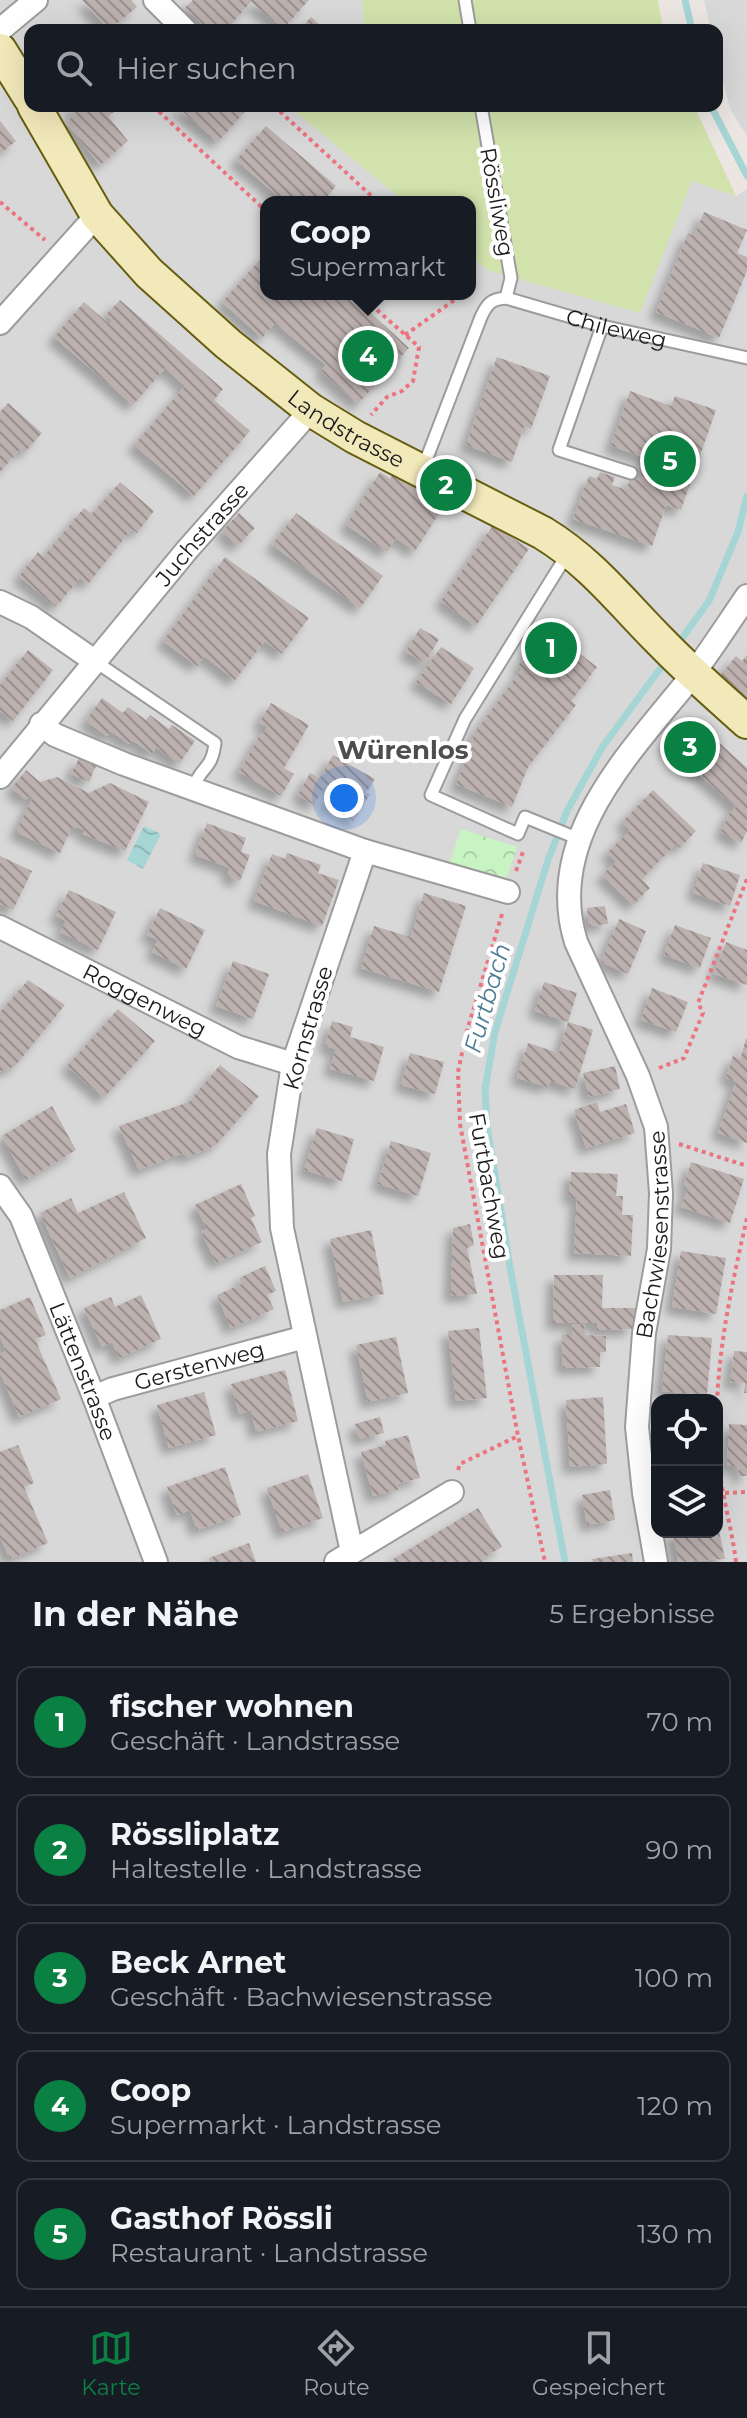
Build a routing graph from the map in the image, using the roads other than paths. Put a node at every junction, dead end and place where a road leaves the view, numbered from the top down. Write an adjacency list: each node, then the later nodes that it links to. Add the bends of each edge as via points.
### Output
1 (36, 0): 6 (street)
2 (155, 0): 4 (street)
3 (465, 0): 5 (lane)
4 (179, 24)
5 (469, 24)
6 (0, 30)
7 (0, 50): 8 (main road)
8 (24, 88)
9 (37, 112): 11 (main road, Landstrasse)
10 (482, 112): 12 (lane, Rössliweg, via 511,278)
11 (97, 215): 13 (street); 16 (main road, Landstrasse, via 149,273)
12 (506, 298): 14 (lane, Chileweg); 17 (lane, via 487,304)
13 (0, 323)
14 (602, 326): 15 (lane, Chileweg); 18 (lane, via 559,450)
15 (747, 358)
16 (311, 410): 17 (main road, Landstrasse); 23 (street, Juchstrasse)
17 (421, 472): 19 (main road, Landstrasse)
18 (631, 473)
19 (570, 550): 22 (main road, Landstrasse); 28 (lane, via 465,719 431,795 518,834 525,817)
20 (747, 596): 22 (street, Bachwiesenstrasse)
21 (0, 602): 23 (street)
22 (686, 656): 24 (main road, Landstrasse); 28 (street, Bachwiesenstrasse)
23 (96, 662): 25 (street, Juchstrasse); 27 (lane, via 215,743 213,761)
24 (747, 722)
25 (41, 724): 26 (street, Juchstrasse); 27 (street, via 55,735)
26 (0, 777)
27 (192, 790): 29 (street)
28 (575, 837): 39 (street, Bachwiesenstrasse, via 568,884 570,924 656,1127 659,1249 644,1333 637,1427)
29 (365, 851): 30 (street); 32 (street, Kornstrasse)
30 (508, 892)
31 (0, 927): 32 (street, Roggenweg, via 238,1047)
32 (293, 1064): 34 (street, Kornstrasse, via 279,1154 282,1228)
33 (0, 1186): 35 (street, Lättenstrasse, via 21,1216)
34 (305, 1337): 35 (street, Gerstenweg); 37 (street, Kornstrasse)
35 (94, 1397): 38 (street, Lättenstrasse)
36 (452, 1492): 37 (street)
37 (344, 1557)
38 (156, 1562)
39 (656, 1562)

